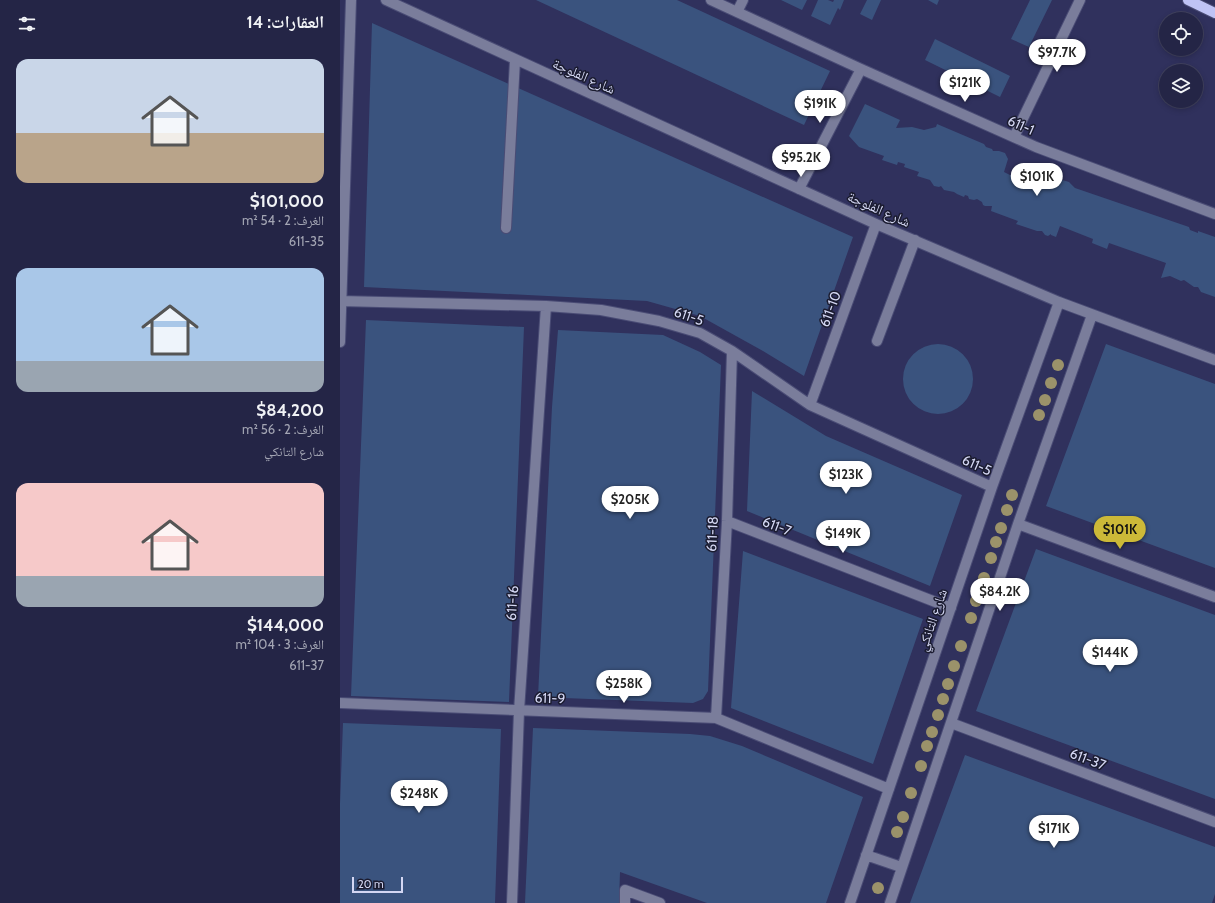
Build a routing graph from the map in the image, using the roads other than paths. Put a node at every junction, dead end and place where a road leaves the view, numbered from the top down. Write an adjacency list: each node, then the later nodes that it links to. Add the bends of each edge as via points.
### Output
1 (351, 0): 17 (street)
2 (386, 0): 9 (street, شارع الفلوجة)
3 (711, 0): 7 (street, 611-1)
4 (743, 0): 7 (street)
5 (1080, 0): 11 (street)
6 (1188, 0): 8 (main road)
7 (737, 12): 10 (street, 611-1)
8 (1215, 13)
9 (516, 60): 12 (street, شارع الفلوجة); 15 (street)
10 (860, 69): 11 (street, 611-1); 12 (street)
11 (1014, 137): 13 (street, 611-1)
12 (799, 189): 14 (street, شارع الفلوجة)
13 (1215, 214)
14 (876, 224): 16 (street, شارع الفلوجة); 26 (street, 611-10)
15 (506, 228)
16 (915, 240): 19 (street, شارع الفلوجة); 22 (street)
17 (341, 251): 18 (street)
18 (341, 301): 20 (street, 611-5); 23 (street)
19 (1060, 302): 21 (street, شارع الفلوجة); 27 (street, شارع التانكي)
20 (546, 306): 24 (street, 611-5, via 601,310 659,321 700,333); 33 (street, 611-16)
21 (1092, 315): 25 (street, شارع الفلوجة); 29 (street)
22 (878, 341)
23 (340, 342)
24 (732, 351): 26 (street, 611-5); 28 (street, 611-18)
25 (1215, 360)
26 (810, 405): 27 (street, 611-5)
27 (992, 487): 31 (street, شارع التانكي)
28 (727, 521): 31 (street, 611-7); 34 (street, 611-18)
29 (1018, 524): 30 (street); 35 (street)
30 (1215, 597)
31 (951, 608): 36 (street, شارع التانكي)
32 (340, 703): 33 (street, 611-9)
33 (519, 711): 34 (street, 611-9); 40 (street, 611-16)
34 (716, 718): 36 (street, 611-9)
35 (951, 722): 37 (street, 611-37); 39 (street)
36 (889, 789): 38 (street, شارع التانكي)
37 (1215, 822)
38 (866, 855): 39 (street); 43 (street, شارع التانكي)
39 (901, 867): 44 (street)
40 (512, 903)
41 (625, 903): 42 (street, via 625,890)
42 (660, 903)
43 (850, 903)
44 (890, 903)

